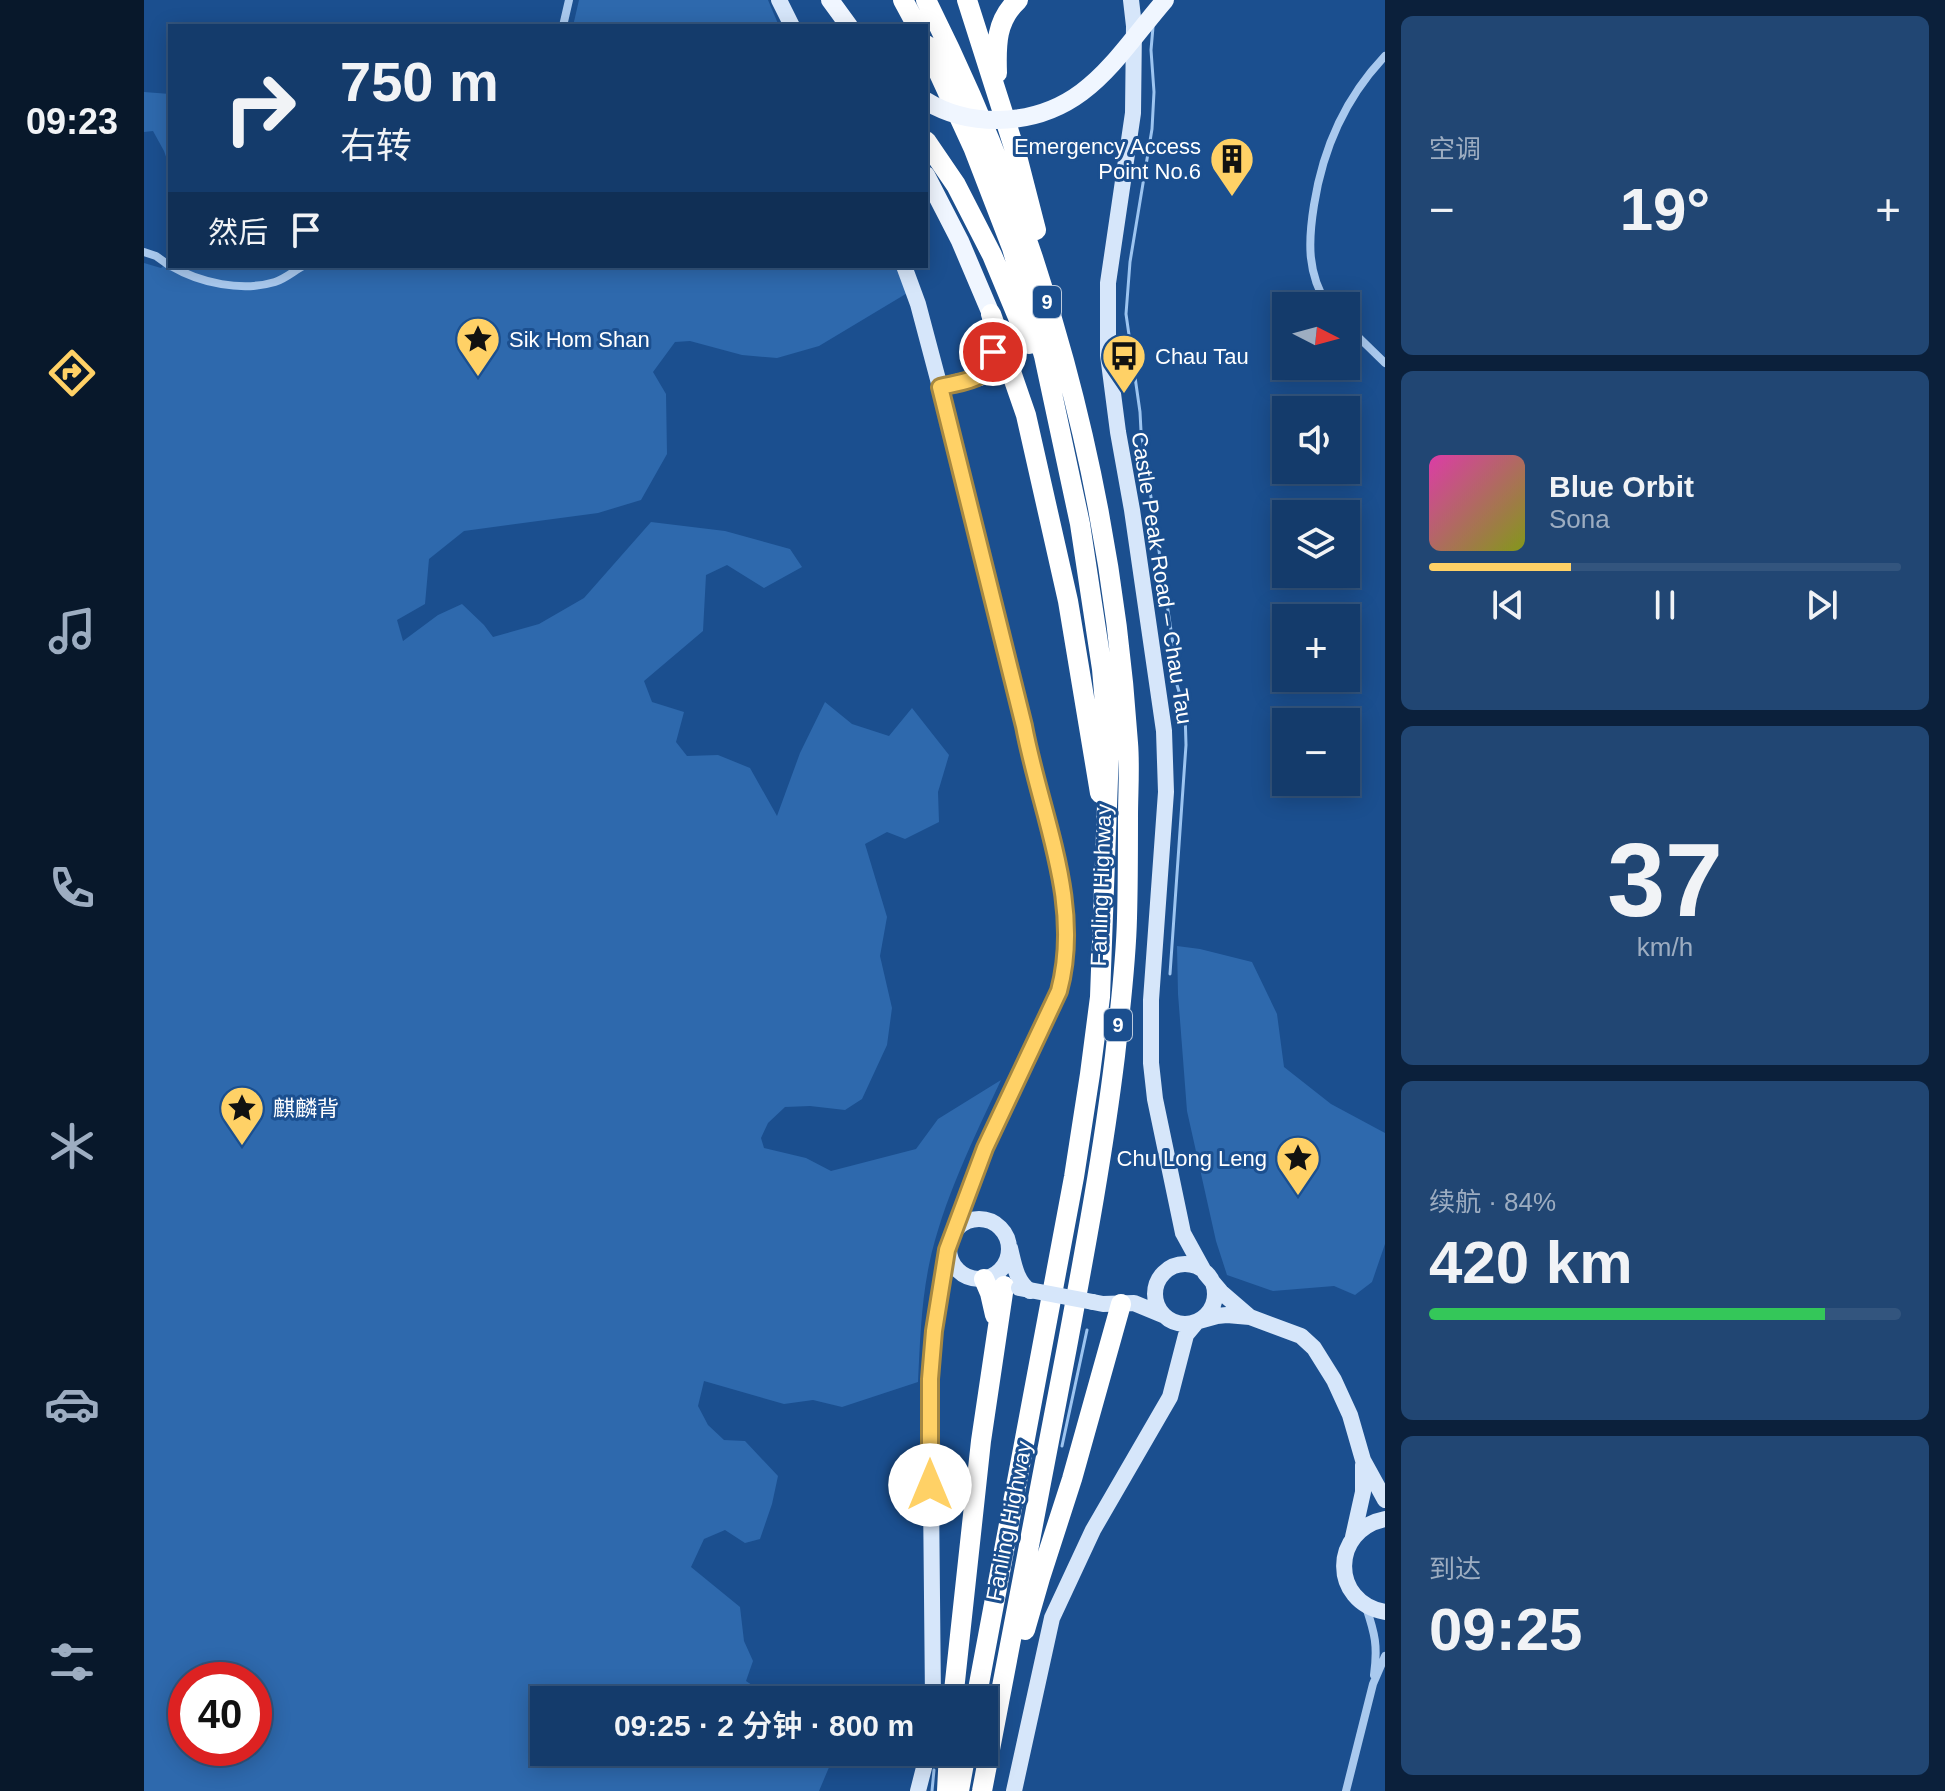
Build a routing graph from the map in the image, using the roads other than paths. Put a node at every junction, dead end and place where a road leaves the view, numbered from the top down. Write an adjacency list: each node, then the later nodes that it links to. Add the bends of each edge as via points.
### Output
1 (569, 0): 14 (street)
2 (779, 0): 15 (main road)
3 (817, 0): 16 (main road)
4 (830, 0): 17 (main road)
5 (842, 0): 18 (main road)
6 (903, 0): 19 (highway)
7 (926, 0): 39 (highway, Fanling Highway / 9, via 954,55 1028,242)
8 (967, 0): 25 (highway)
9 (1018, 0): 25 (highway, via 999,29 997,72)
10 (1123, 0): 22 (main road, Castle Peak Road – Chau Tau)
11 (1131, 0): 20 (main road, Castle Peak Road – Chau Tau)
12 (1140, 0): 20 (main road)
13 (1165, 0): 24 (main road, bridge, via 1110,68 1052,110 988,120)
14 (563, 24)
15 (791, 24)
16 (833, 24)
17 (848, 24)
18 (858, 24)
19 (916, 24)
20 (1134, 26): 22 (main road, Castle Peak Road – Chau Tau)
21 (928, 49): 38 (highway, Fanling Highway / 9, via 1020,269)
22 (1134, 56): 43 (main road, Castle Peak Road – Chau Tau, via 1129,150 1108,283 1108,355 1164,731 1166,792 1151,1063)
23 (1385, 56): 33 (street, via 1358,89 1326,151 1309,252)
24 (928, 102)
25 (1003, 114): 39 (highway, via 1061,318)
26 (928, 144): 38 (highway, via 992,255)
27 (928, 179): 34 (main road)
28 (144, 252): 29 (street)
29 (168, 265)
30 (174, 268): 31 (street, via 246,288 278,282)
31 (300, 268)
32 (905, 268): 37 (main road)
33 (1320, 292)
34 (991, 314): 37 (main road, via 990,365 980,377); 40 (highway, via 1026,415 1061,570)
35 (1360, 339): 36 (street)
36 (1385, 363)
37 (940, 387): 41 (main road, via 1058,866 1067,926 1059,991)
38 (1058, 423): 40 (highway, Fanling Highway / 9, via 1102,669 1109,751)
39 (1084, 440): 72 (highway, Fanling Highway / 9, via 1112,595 1128,742 1127,922 1109,1102 1089,1229)
40 (1107, 829): 65 (highway, Fanling Highway / 9, via 1100,997 1090,1074)
41 (985, 1148): 42 (main road, via 977,1200); 44 (main road)
42 (984, 1219): 44 (main road, via 965,1221); 45 (main road, via 1000,1227)
43 (1183, 1233): 46 (main road, Castle Peak Road – Chau Tau); 47 (main road, via 1177,1260)
44 (949, 1242): 48 (main road, via 952,1263); 49 (main road)
45 (1008, 1243): 48 (main road); 48 (main road, via 1022,1284)
46 (1203, 1270): 47 (main road, via 1184,1264); 51 (main road); 53 (main road, via 1215,1297 1207,1315)
47 (1164, 1273): 50 (main road, via 1149,1290); 52 (main road, via 1154,1298)
48 (999, 1282): 49 (main road); 49 (main road, via 952,1276); 50 (main road, bridge); 64 (highway)
49 (941, 1283): 63 (main road, via 930,1390)
50 (1121, 1304): 52 (main road, via 1134,1303); 72 (highway, via 1031,1608)
51 (1250, 1317): 53 (main road, via 1227,1315); 55 (main road, via 1301,1336 1314,1348 1350,1415)
52 (1167, 1318): 53 (main road, via 1180,1325); 54 (main road, via 1181,1334)
53 (1197, 1322): 54 (main road, via 1186,1335)
54 (1181, 1357): 73 (main road, via 1170,1397 1080,1554 1052,1618)
55 (1363, 1460): 56 (main road); 58 (main road, via 1363,1492)
56 (1385, 1500)
57 (1385, 1519): 58 (main road)
58 (1353, 1538): 59 (main road, via 1344,1570 1353,1593)
59 (1365, 1605): 60 (main road); 62 (street, via 1376,1638)
60 (1385, 1612)
61 (1385, 1656): 62 (street)
62 (1373, 1684): 74 (street)
63 (933, 1686)
64 (955, 1686)
65 (979, 1686)
66 (924, 1766): 69 (main road)
67 (948, 1766): 70 (highway)
68 (963, 1766): 71 (highway)
69 (918, 1791)
70 (947, 1791)
71 (959, 1791)
72 (984, 1791)
73 (1014, 1791)
74 (1346, 1791)

